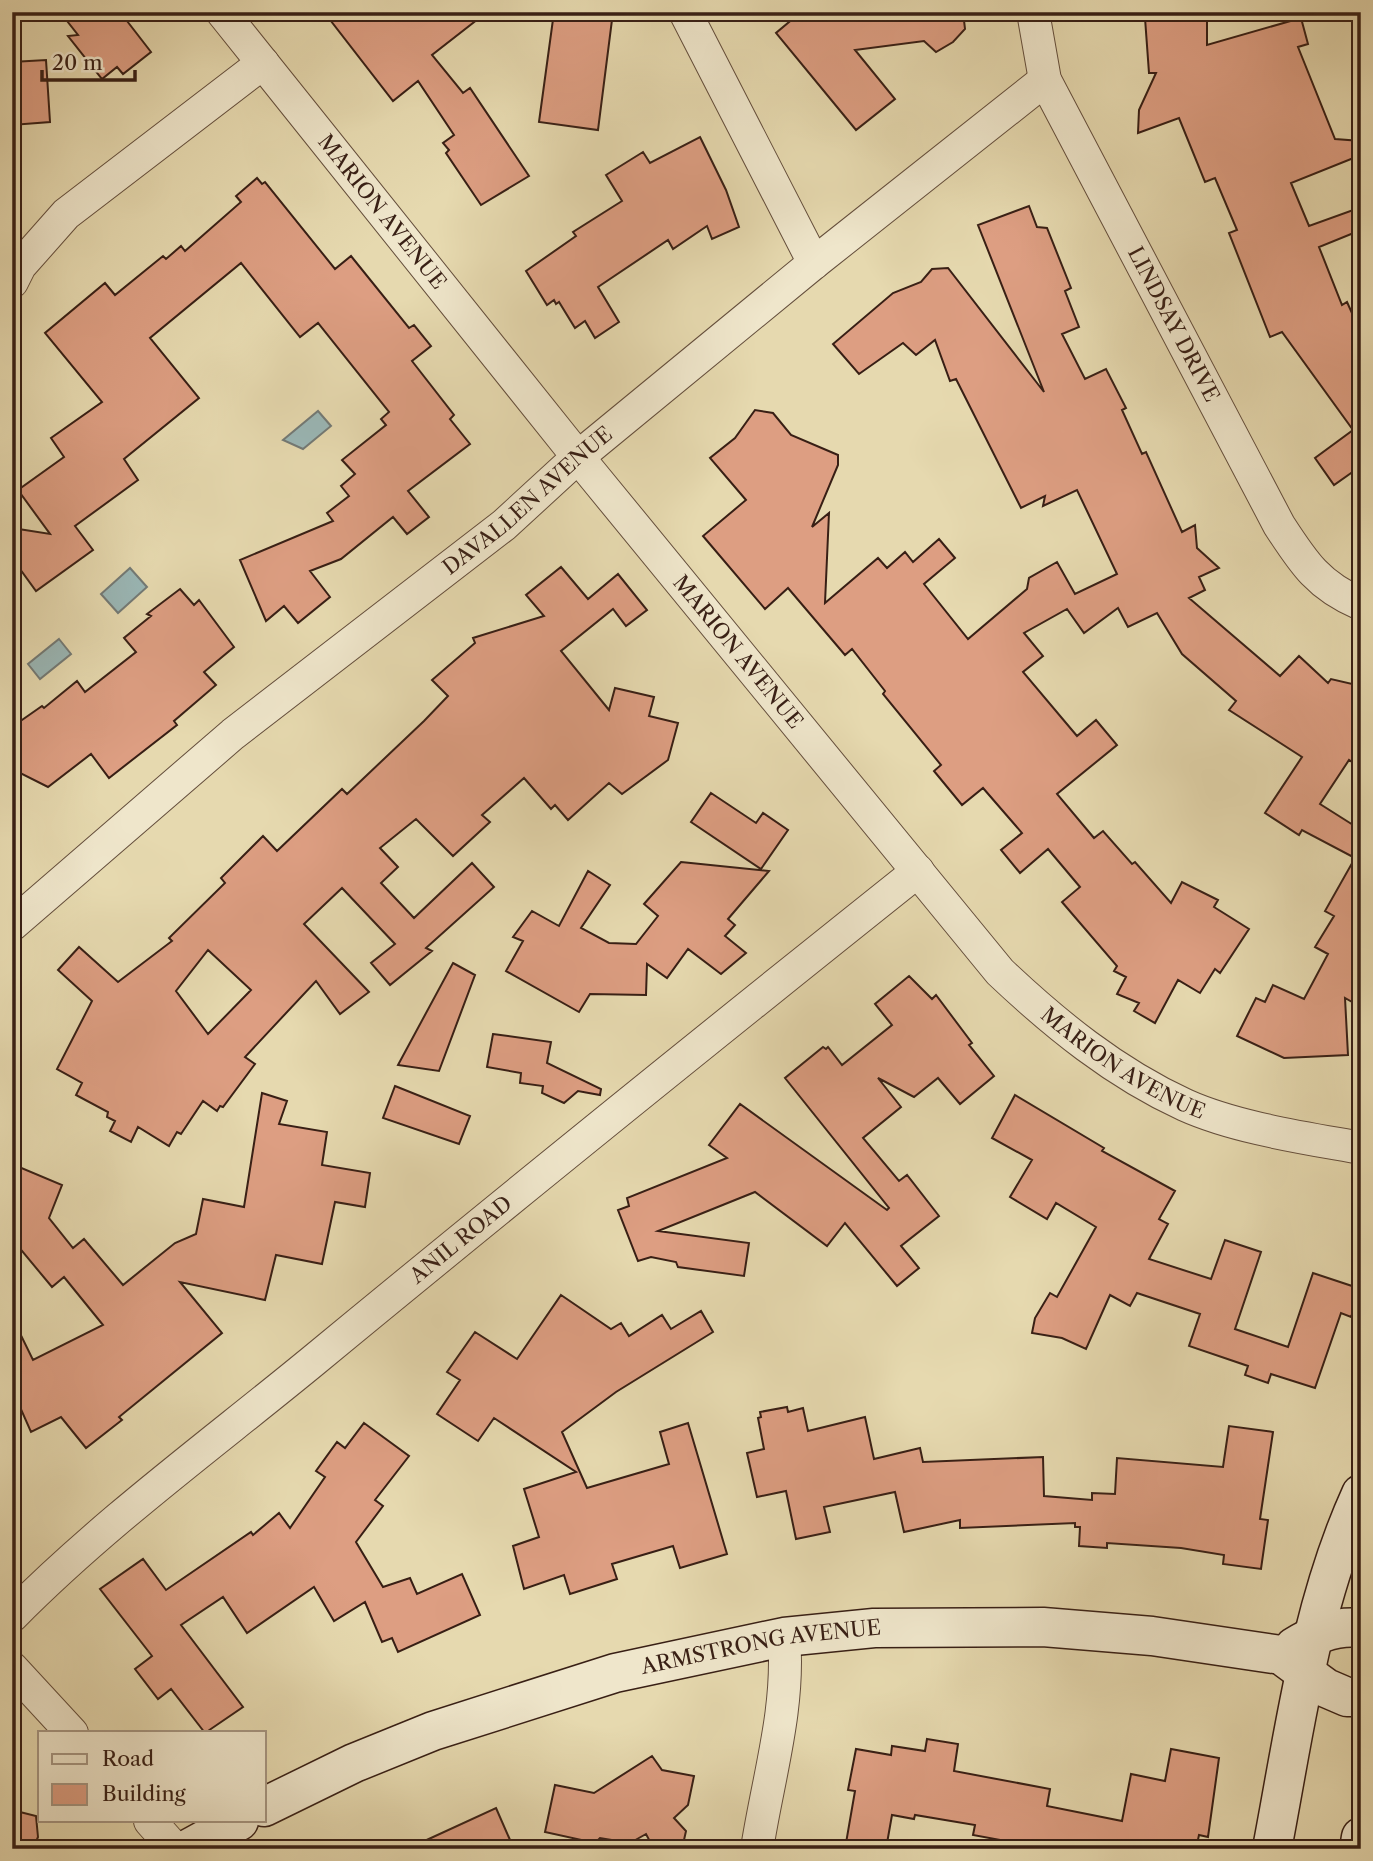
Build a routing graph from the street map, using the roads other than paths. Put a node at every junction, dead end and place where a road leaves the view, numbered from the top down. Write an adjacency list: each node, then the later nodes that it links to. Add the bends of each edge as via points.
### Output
1 (222, 12): 4 (street, MARION AVENUE)
2 (685, 12): 6 (street)
3 (1032, 12): 5 (street, LINDSAY DRIVE)
4 (263, 63): 7 (street, via 66,214); 8 (street, MARION AVENUE)
5 (1045, 80): 6 (street, DAVALLEN AVENUE); 9 (street, LINDSAY DRIVE, via 1279,525 1311,574 1340,596)
6 (814, 263): 8 (street, DAVALLEN AVENUE)
7 (15, 270)
8 (578, 457): 10 (street, MARION AVENUE); 11 (street, DAVALLEN AVENUE, via 504,525 233,734)
9 (1361, 604)
10 (918, 872): 12 (street, MARION AVENUE, via 1000,972 1052,1022 1120,1069 1186,1105 1271,1131); 14 (street, ANIL ROAD, via 683,1057 176,1472)
11 (12, 925)
12 (1361, 1149)
13 (1361, 1494): 16 (street, via 1327,1576)
14 (12, 1616)
15 (1361, 1629): 16 (street)
16 (1313, 1635): 18 (street)
17 (784, 1637): 18 (street, ARMSTRONG AVENUE, via 874,1628 1043,1627 1152,1636); 22 (street, ARMSTRONG AVENUE, via 629,1670 523,1701 354,1763); 28 (street, via 784,1712)
18 (1293, 1665): 20 (street, via 1335,1693); 29 (street)
19 (12, 1668): 21 (street)
20 (1361, 1697)
21 (70, 1731)
22 (266, 1806)
23 (151, 1822): 26 (street)
24 (237, 1822): 27 (street)
25 (1361, 1837): 30 (street)
26 (175, 1849)
27 (188, 1849)
28 (757, 1849)
29 (1272, 1849)
30 (1359, 1849)

